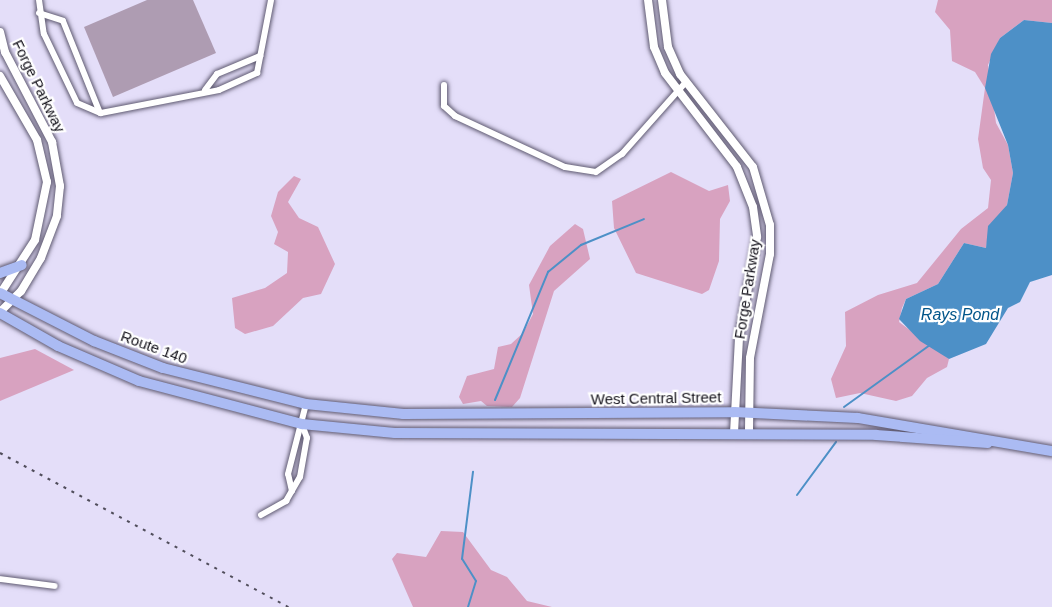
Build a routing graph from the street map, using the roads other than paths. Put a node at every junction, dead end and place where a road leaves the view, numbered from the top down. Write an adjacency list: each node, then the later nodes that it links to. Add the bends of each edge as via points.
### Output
1 (39, 0): 5 (street)
2 (271, 0): 7 (street)
3 (648, 0): 12 (street, Forge Parkway, via 654,46)
4 (662, 0): 9 (street, Forge Parkway, via 668,47)
5 (39, 13): 13 (street, via 77,103); 13 (street, via 63,21)
6 (0, 32): 17 (street, Forge Parkway, via 5,52 52,142 60,186 47,245)
7 (260, 56): 11 (street, via 217,75); 11 (street, via 257,73 219,90)
8 (0, 76): 14 (street, Forge Parkway, via 37,140 46,168 43,211)
9 (686, 82): 12 (street); 21 (street, Forge Parkway, via 753,167 770,225 770,254 750,358)
10 (444, 86): 12 (street, via 444,106 454,116 566,167 587,172 606,167 622,154)
11 (205, 90): 13 (street)
12 (676, 90): 20 (street, Forge Parkway, via 737,167 756,223 754,268 738,348)
13 (101, 113)
14 (22, 265): 15 (main road); 16 (street, Forge Parkway)
15 (0, 273)
16 (0, 293): 17 (main road, Route 140)
17 (13, 301): 18 (street, Forge Parkway); 19 (main road, Route 140, via 94,341 163,368)
18 (0, 313): 22 (main road, via 58,346 140,381)
19 (306, 404): 20 (main road, West Central Street, via 403,414); 22 (street)
20 (734, 412): 21 (main road, West Central Street); 23 (street, Forge Parkway)
21 (749, 413): 24 (street, Forge Parkway); 25 (main road, West Central Street, via 898,423)
22 (302, 424): 23 (main road, West Central Street, via 437,434); 27 (street, via 306,438); 27 (street, via 294,436 288,474)
23 (734, 433): 24 (main road, West Central Street)
24 (749, 433): 25 (main road, West Central Street, via 876,435)
25 (1024, 446): 26 (main road, West Central Street)
26 (1052, 451)
27 (292, 491): 28 (street, via 286,501)
28 (261, 515)
29 (0, 579): 30 (street)
30 (55, 586)

